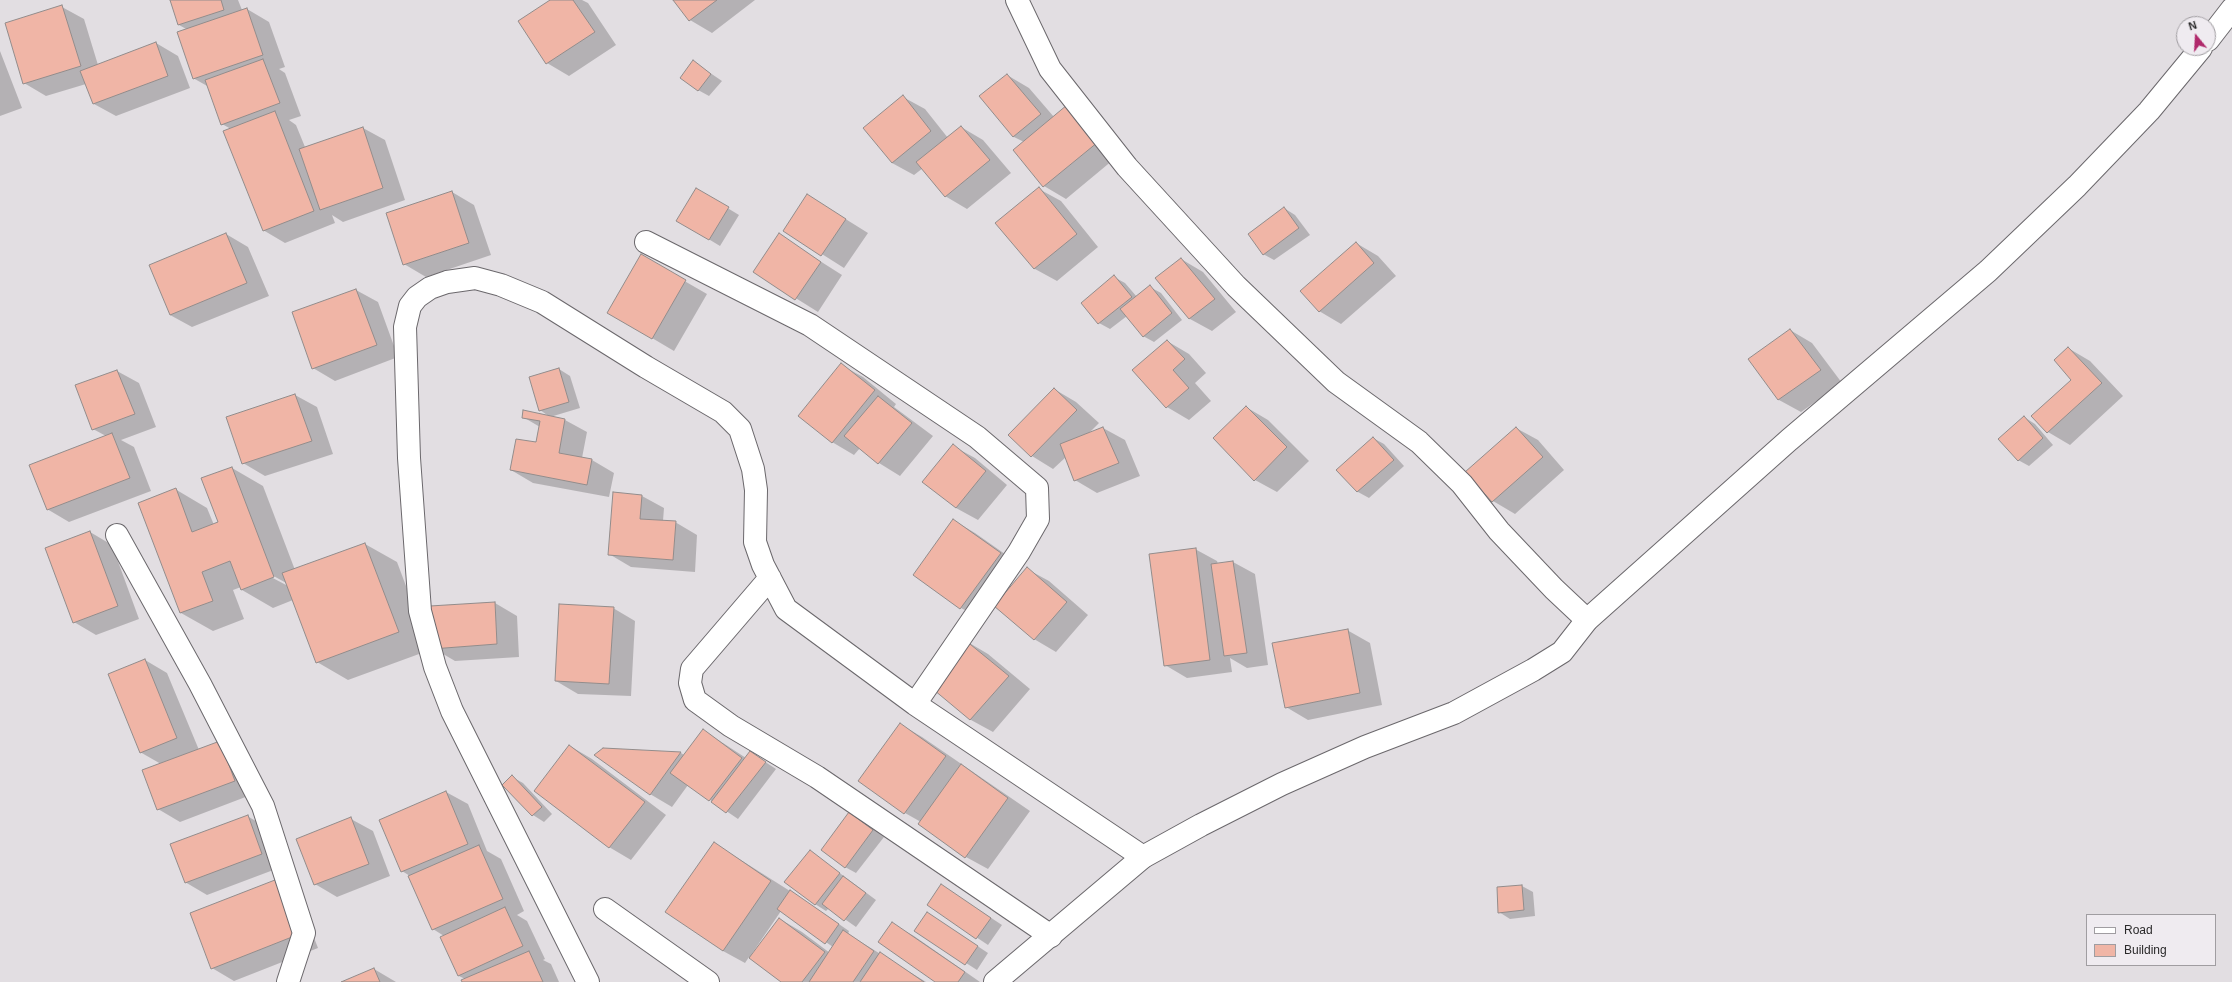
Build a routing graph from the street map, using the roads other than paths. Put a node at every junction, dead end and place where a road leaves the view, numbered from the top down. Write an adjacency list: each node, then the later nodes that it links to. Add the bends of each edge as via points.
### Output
1 (1017, 0): 8 (street, via 1050,69 1127,167 1236,286 1336,382 1419,442 1457,479 1499,531)
2 (2232, 9): 3 (street)
3 (2216, 30)
4 (2194, 56): 8 (street, via 2132,129 1988,271 1789,440)
5 (646, 242): 9 (street, via 810,325 977,437 1037,488 1038,519 1019,552)
6 (117, 535): 13 (street, via 200,684 263,806 304,933)
7 (770, 578): 9 (street, via 786,609); 12 (street, via 692,669 690,683 695,700 731,726 817,777); 14 (street, via 755,542 756,490 753,468 740,430 723,412 542,302 501,285 475,278 447,282 417,296 410,306 405,328 409,458 420,611 434,667 452,711)
8 (1587, 620): 10 (street, via 1562,652 1454,713 1365,747 1282,784 1201,824)
9 (915, 704): 10 (street)
10 (1143, 857): 12 (street)
11 (605, 909): 15 (street)
12 (1051, 936): 16 (street)
13 (288, 982)
14 (588, 982)
15 (708, 982)
16 (995, 982)

